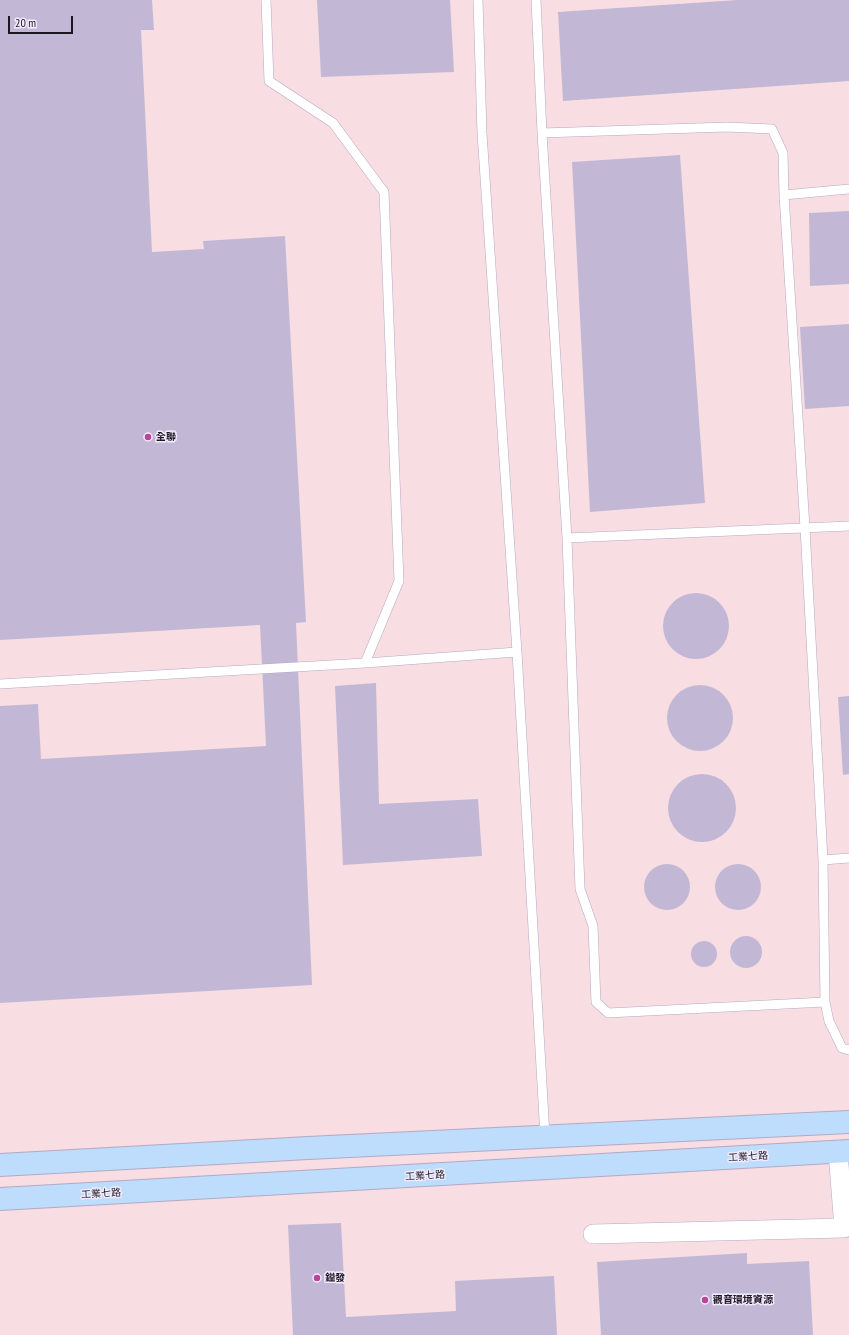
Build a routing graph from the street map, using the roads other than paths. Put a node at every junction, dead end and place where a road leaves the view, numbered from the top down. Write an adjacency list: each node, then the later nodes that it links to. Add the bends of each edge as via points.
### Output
1 (266, 0): 11 (lane, via 269,81 333,123 384,192 399,580)
2 (478, 0): 10 (lane, via 482,133)
3 (536, 0): 4 (lane)
4 (542, 133): 6 (lane, via 727,127 772,129 783,153); 9 (lane)
5 (849, 189): 6 (lane)
6 (784, 195): 8 (lane)
7 (849, 526): 8 (lane)
8 (805, 528): 9 (lane); 14 (lane)
9 (567, 538): 15 (lane, via 580,889 593,926 596,1002 608,1013)
10 (517, 652): 11 (lane); 18 (lane)
11 (365, 663): 12 (lane)
12 (0, 684)
13 (849, 858): 14 (lane)
14 (823, 860): 15 (lane)
15 (825, 1002): 16 (lane, via 829,1021 842,1048)
16 (849, 1050)
17 (849, 1122): 18 (street)
18 (545, 1136): 20 (street)
19 (844, 1152): 21 (street, 工業七路); 22 (street, via 844,1228)
20 (0, 1165)
21 (0, 1199)
22 (593, 1234)

